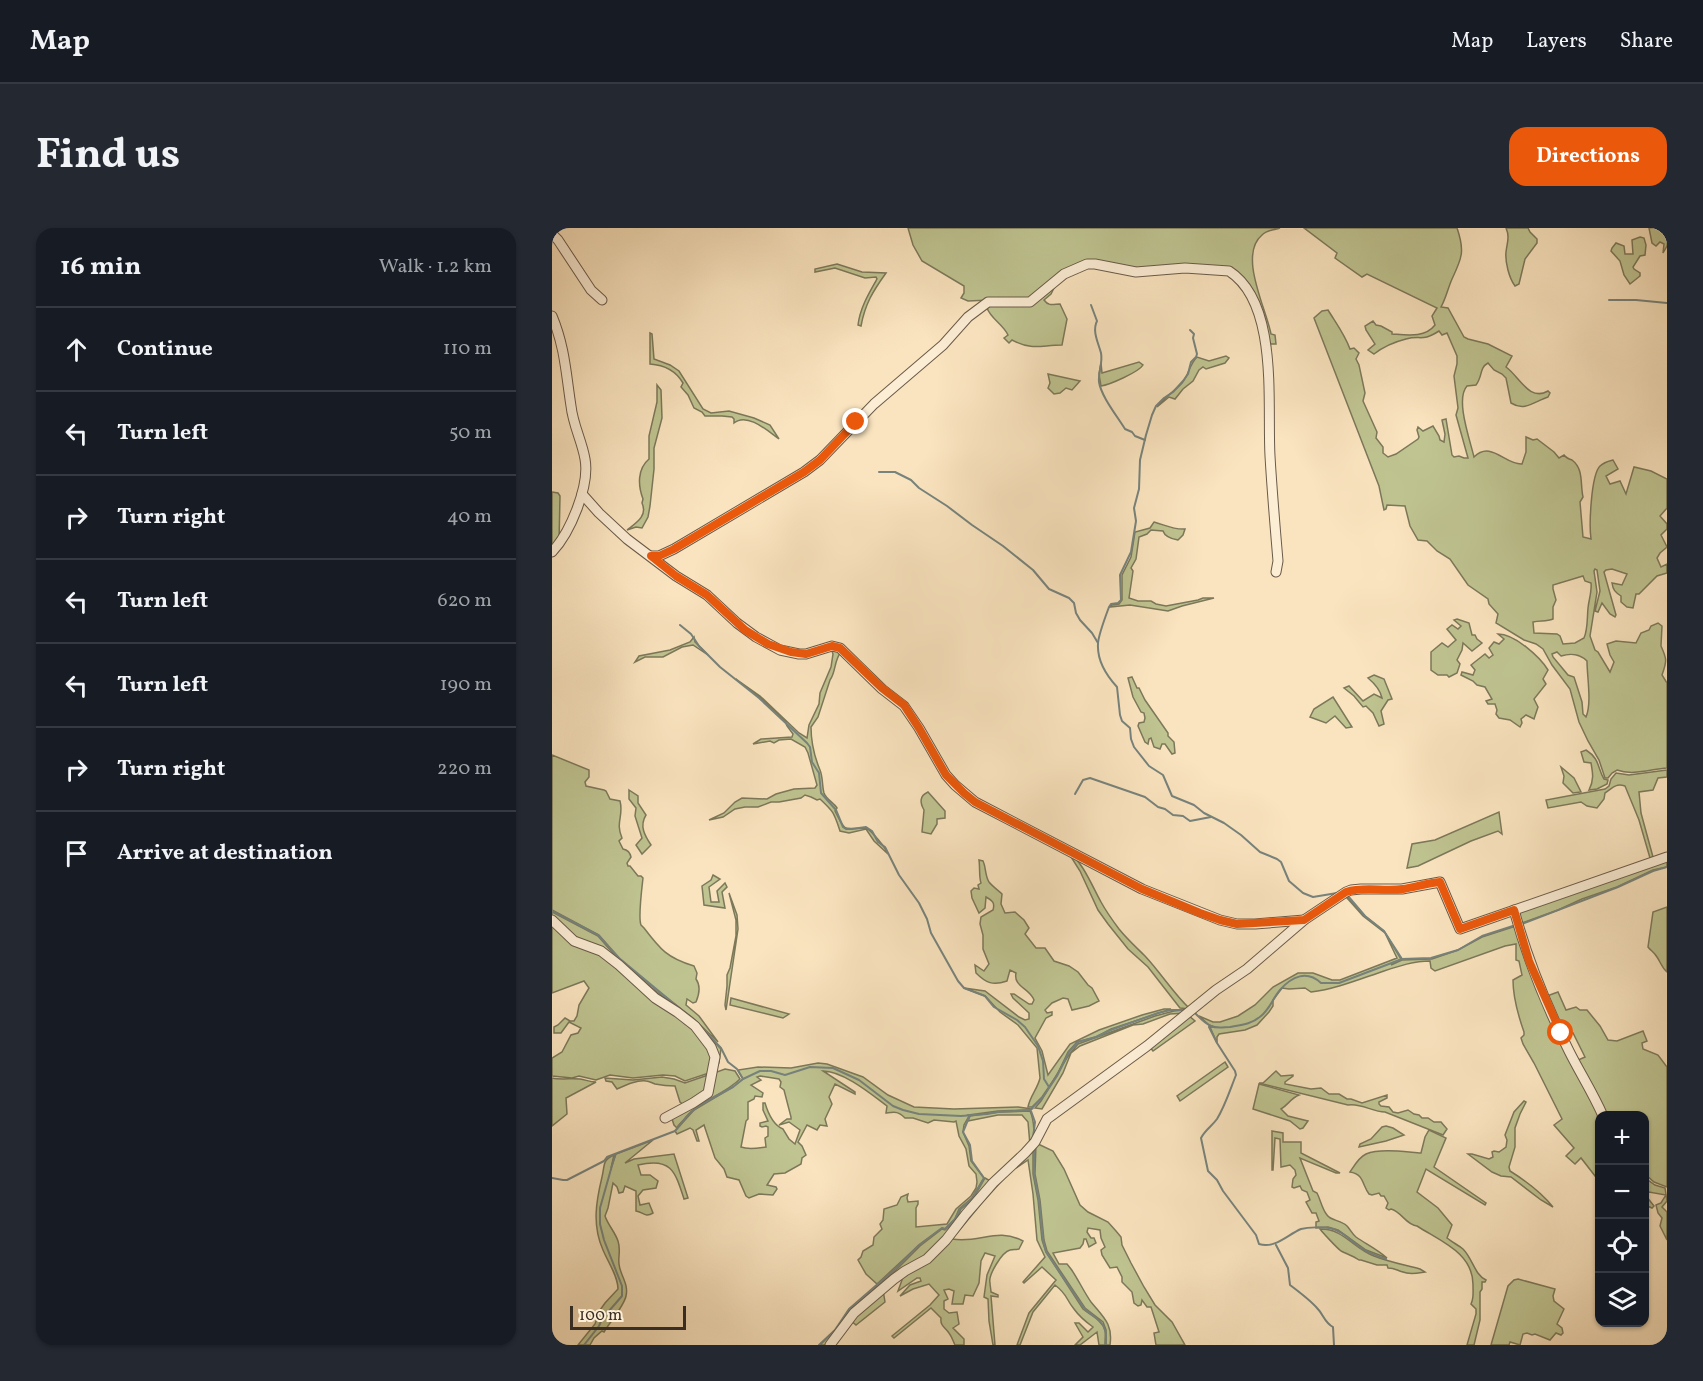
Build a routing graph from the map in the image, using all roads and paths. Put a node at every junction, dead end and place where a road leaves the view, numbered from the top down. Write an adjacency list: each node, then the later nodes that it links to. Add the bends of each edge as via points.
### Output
1 (552, 234): 2 (street)
2 (602, 300)
3 (552, 316): 4 (street, via 565,358 572,416 585,457)
4 (582, 494): 5 (street, via 560,544); 6 (street, via 615,529)
5 (552, 552)
6 (651, 556): 7 (street, via 674,549 820,460 874,404 984,304 1030,302 1064,274 1095,264 1136,272 1185,268 1229,271 1251,296 1267,350); 11 (street, via 768,644 806,654 832,646 840,648 904,705 946,775 975,802 1142,889 1200,913 1237,924)
7 (1276, 572)
8 (1667, 857): 9 (street)
9 (1514, 910): 11 (street, via 1460,929 1440,882 1402,889 1351,890); 12 (street, via 1544,997)
10 (552, 920): 13 (street, via 574,941 601,951 655,998 687,1018 711,1047 715,1057 708,1093)
11 (1304, 920): 14 (street, via 1247,969 1047,1119 1035,1142 993,1183 946,1240 927,1259 900,1275 854,1313)
12 (1600, 1111)
13 (665, 1118)
14 (830, 1345)

